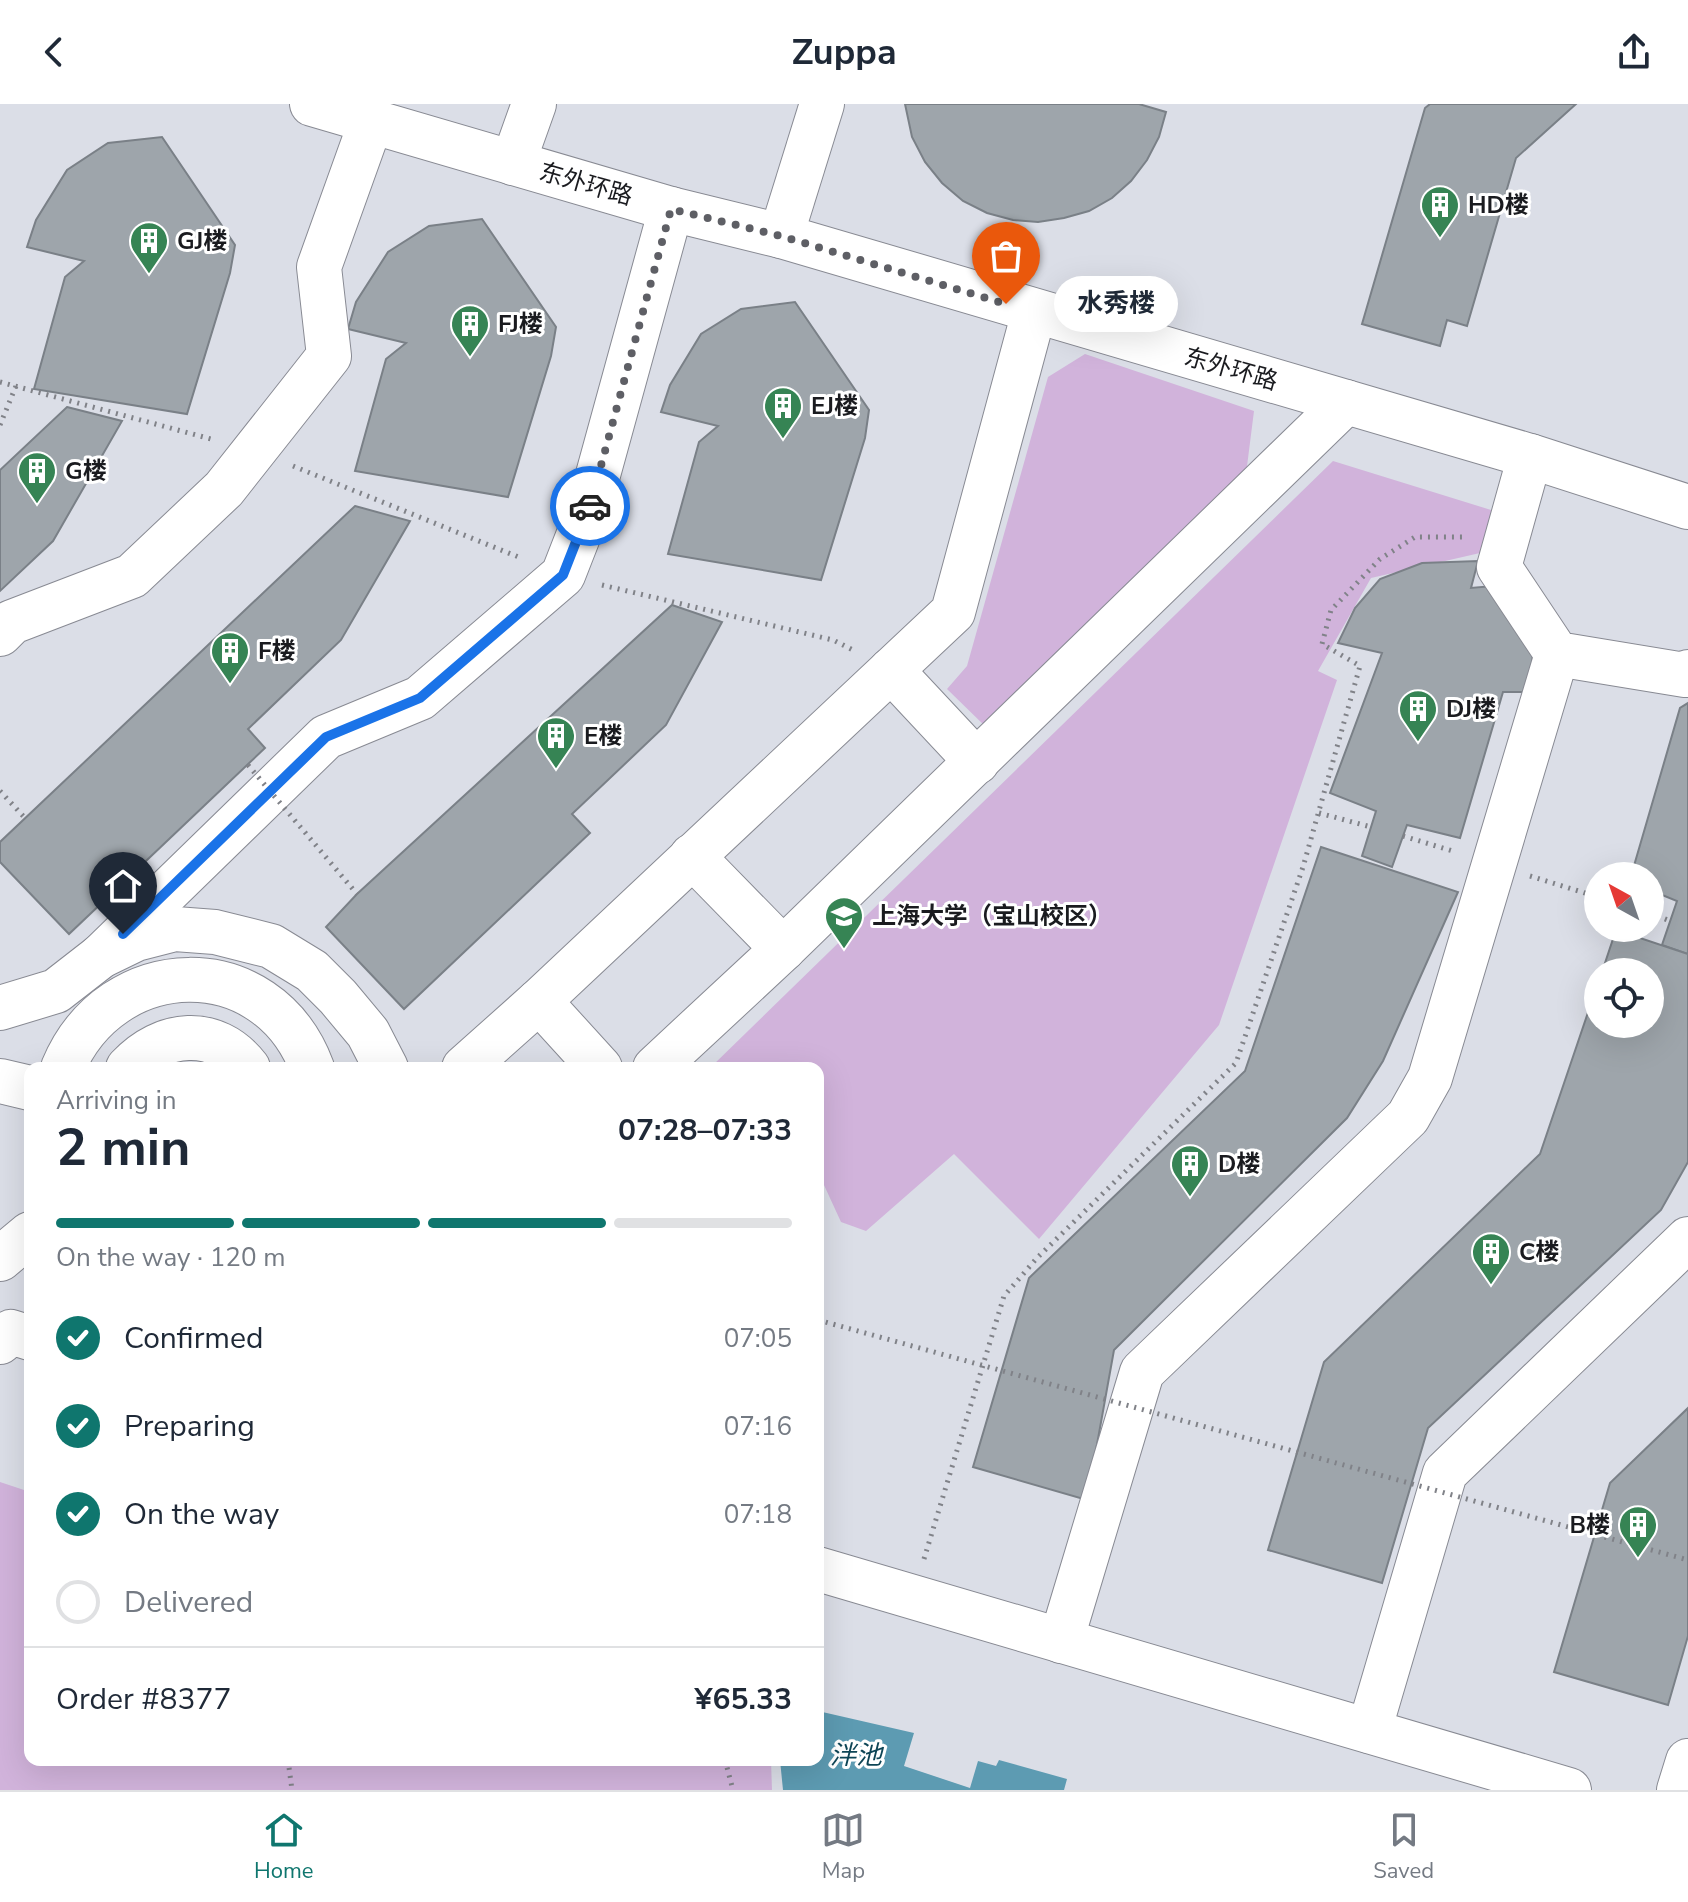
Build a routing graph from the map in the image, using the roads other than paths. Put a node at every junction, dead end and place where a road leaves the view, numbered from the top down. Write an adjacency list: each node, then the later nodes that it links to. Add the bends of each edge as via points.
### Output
1 (312, 104): 4 (street, 东外环路)
2 (534, 104): 5 (street)
3 (822, 104): 7 (street)
4 (371, 122): 5 (street, 东外环路); 12 (street, via 319,267 329,356 224,489 132,576 12,622)
5 (513, 163): 6 (street, 东外环路)
6 (671, 209): 7 (street, 东外环路); 20 (street, via 588,511 563,575 420,698 326,737)
7 (781, 236): 8 (street, 东外环路)
8 (1034, 312): 9 (street, 东外环路); 14 (street, via 953,612)
9 (1346, 402): 10 (street, 东外环路); 16 (street)
10 (1530, 456): 11 (street, 东外环路); 13 (street, via 1499,567)
11 (1688, 507)
12 (0, 634)
13 (1557, 654): 15 (street); 44 (street, via 1430,1078 1408,1117 1142,1372)
14 (891, 670): 16 (street); 17 (street)
15 (1688, 672)
16 (977, 762): 19 (street)
17 (692, 856): 19 (street); 25 (street)
18 (218, 933): 20 (street, via 175,929 136,939); 21 (street); 23 (street, via 271,946 312,971)
19 (783, 949): 37 (street)
20 (91, 964): 26 (street); 27 (street, via 56,991)
21 (210, 982): 22 (street); 24 (street)
22 (157, 984): 26 (street); 28 (street)
23 (338, 997): 29 (street); 34 (street, via 368,1033)
24 (256, 999): 29 (street, via 274,1011); 31 (street)
25 (539, 1001): 35 (street); 36 (street)
26 (110, 1006): 30 (street, via 84,1030)
27 (0, 1008)
28 (170, 1040): 31 (street, via 202,1039); 33 (street)
29 (303, 1051)
30 (68, 1057): 32 (street)
31 (235, 1057)
32 (88, 1062)
33 (134, 1062)
34 (383, 1062)
35 (471, 1062)
36 (595, 1062)
37 (661, 1062)
38 (0, 1081): 39 (street)
39 (24, 1087)
40 (24, 1239): 42 (street)
41 (1688, 1239): 45 (street, via 1445,1473)
42 (0, 1259)
43 (824, 1571): 44 (street)
44 (1061, 1641): 45 (street)
45 (1369, 1731): 47 (street)
46 (1688, 1761): 49 (street)
47 (1441, 1772): 48 (street)
48 (1569, 1790)
49 (1679, 1790)

